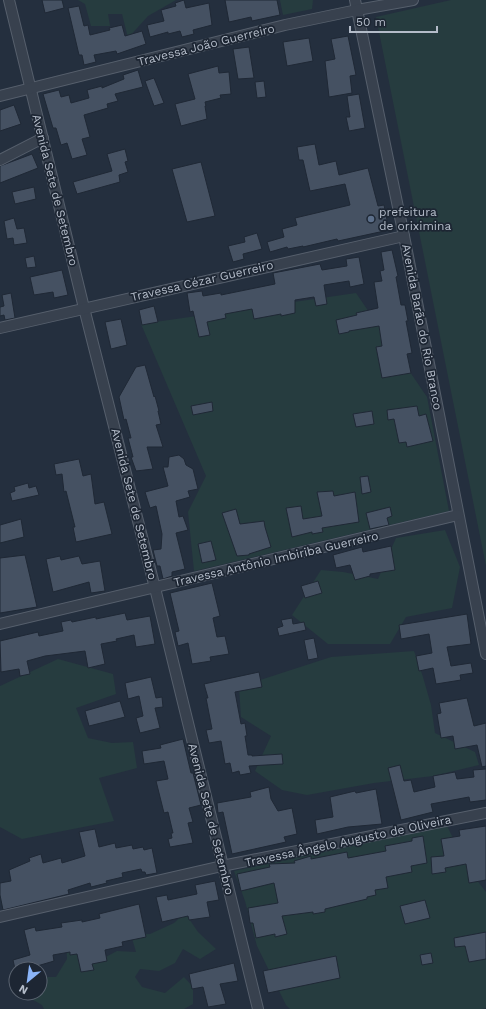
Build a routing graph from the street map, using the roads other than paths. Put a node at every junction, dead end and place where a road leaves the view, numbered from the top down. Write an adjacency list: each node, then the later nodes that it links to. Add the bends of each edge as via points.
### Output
1 (9, 0): 4 (street, Avenida Sete de Setembro)
2 (413, 0): 3 (street, Travessa João Guerreiro)
3 (356, 5): 4 (street, Travessa João Guerreiro); 8 (street, Avenida Barão do Rio Branco)
4 (30, 89): 5 (street, Travessa João Guerreiro); 6 (street, Avenida Sete de Setembro)
5 (0, 96)
6 (43, 138): 7 (street); 9 (street, Avenida Sete de Setembro)
7 (0, 160)
8 (404, 236): 9 (street, Travessa Cézar Guerreiro); 11 (street, Avenida Barão do Rio Branco)
9 (84, 308): 10 (street, Travessa Cézar Guerreiro); 12 (street, Avenida Sete de Setembro)
10 (0, 328)
11 (458, 515): 12 (street, Travessa Antônio Imbiriba Guerreiro); 14 (street, Avenida Barão do Rio Branco)
12 (155, 588): 13 (street, Travessa Antônio Imbiriba Guerreiro); 17 (street, Avenida Sete de Setembro)
13 (0, 624)
14 (483, 627): 15 (street, Avenida Barão do Rio Branco)
15 (486, 654)
16 (486, 813): 17 (street, Travessa Ângelo Augusto de Oliveira)
17 (222, 866): 18 (street, Travessa Ângelo Augusto de Oliveira); 19 (street, Avenida Sete de Setembro)
18 (0, 917)
19 (258, 1009)

